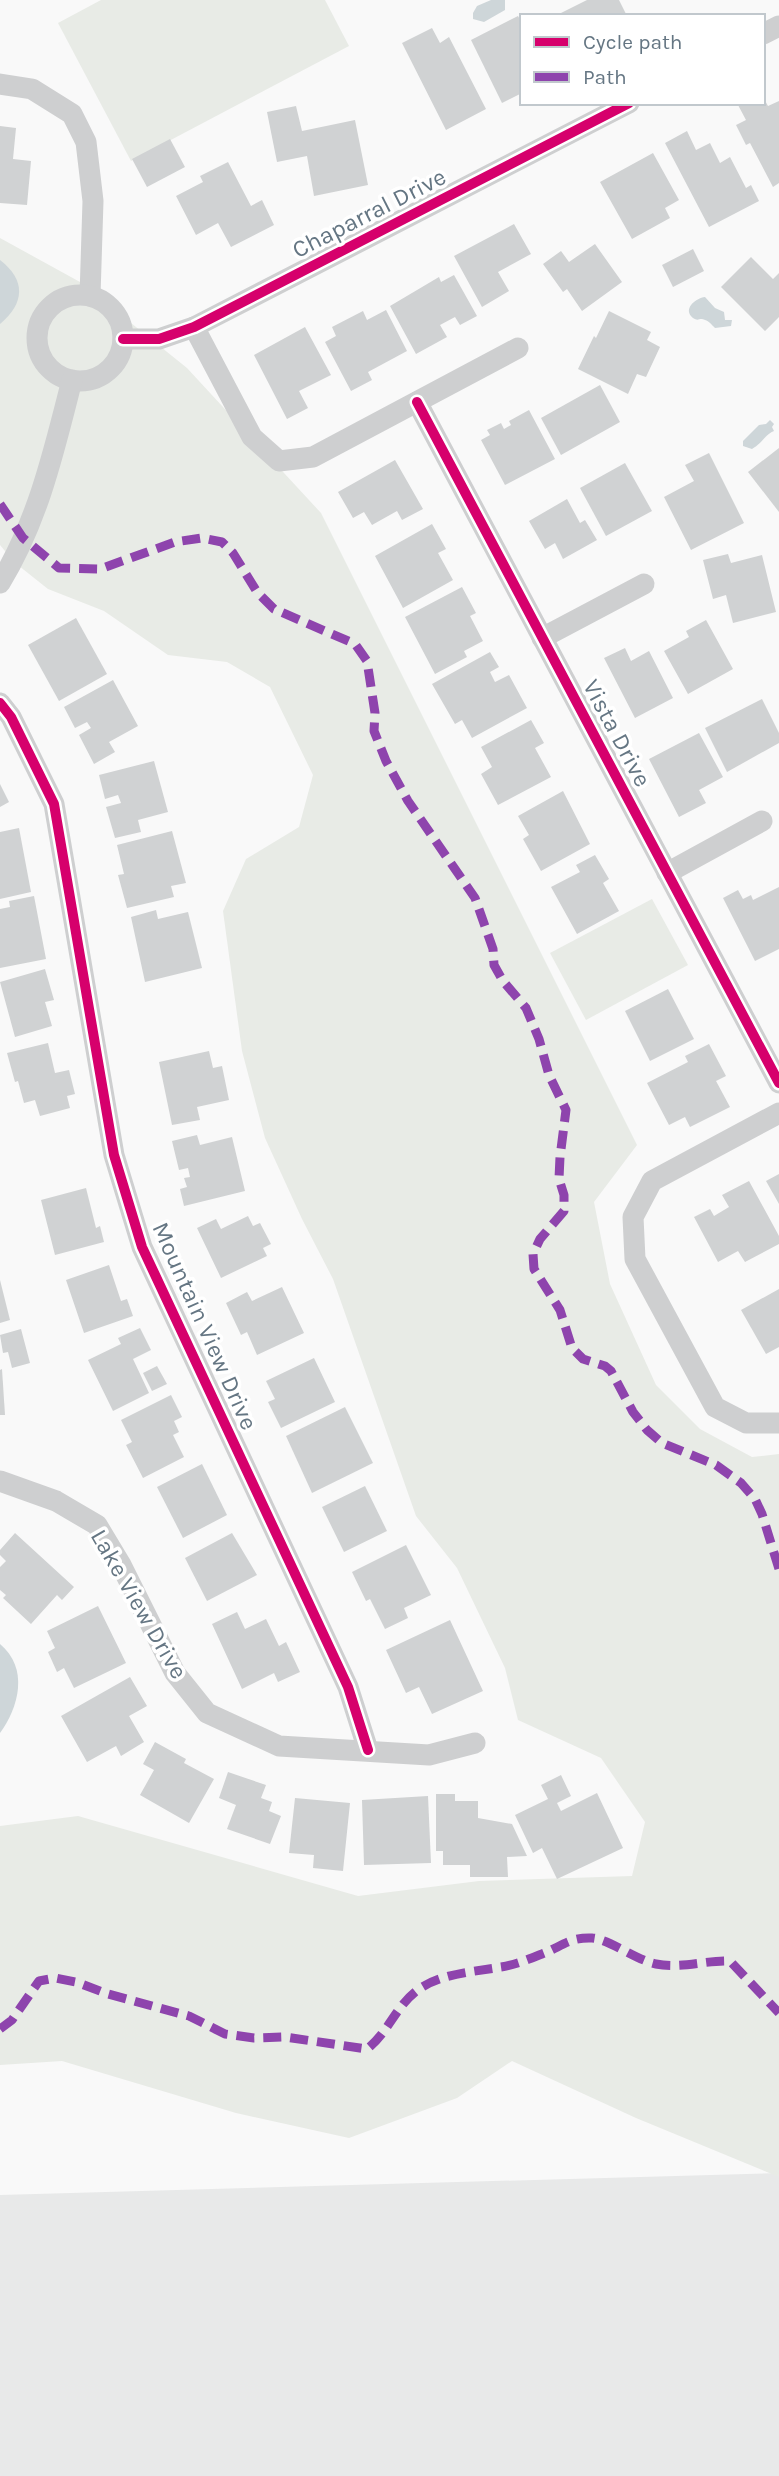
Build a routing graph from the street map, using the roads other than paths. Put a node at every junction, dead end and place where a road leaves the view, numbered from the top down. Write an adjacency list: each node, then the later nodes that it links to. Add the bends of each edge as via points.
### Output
1 (0, 85): 3 (street, via 32,89 72,114 86,142 93,201)
2 (625, 105): 4 (street, Chaparral Drive)
3 (90, 296): 5 (street, via 110,307 122,327); 7 (street, via 61,300 49,309 37,337 47,365)
4 (194, 327): 5 (street, Chaparral Drive, via 159,339); 8 (street, via 252,437 279,461 313,457)
5 (123, 339): 7 (street, via 113,366 101,376)
6 (518, 348): 8 (street)
7 (72, 380): 9 (street, via 46,484 14,562)
8 (417, 402): 11 (street, Vista Drive)
9 (0, 583)
10 (644, 584): 11 (street)
11 (542, 638): 14 (street, Vista Drive)
12 (0, 703): 20 (street, Mountain View Drive, via 54,804 114,1154 142,1247 348,1688)
13 (762, 821): 14 (street)
14 (667, 873): 15 (street, Vista Drive)
15 (779, 1083)
16 (779, 1114): 17 (street, via 652,1181 633,1217 635,1259 715,1408 746,1423)
17 (779, 1423)
18 (0, 1481): 20 (street, Lake View Drive, via 56,1501 97,1525 175,1673 207,1713 279,1746)
19 (475, 1743): 20 (street, Lake View Drive, via 429,1755)
20 (368, 1750)

